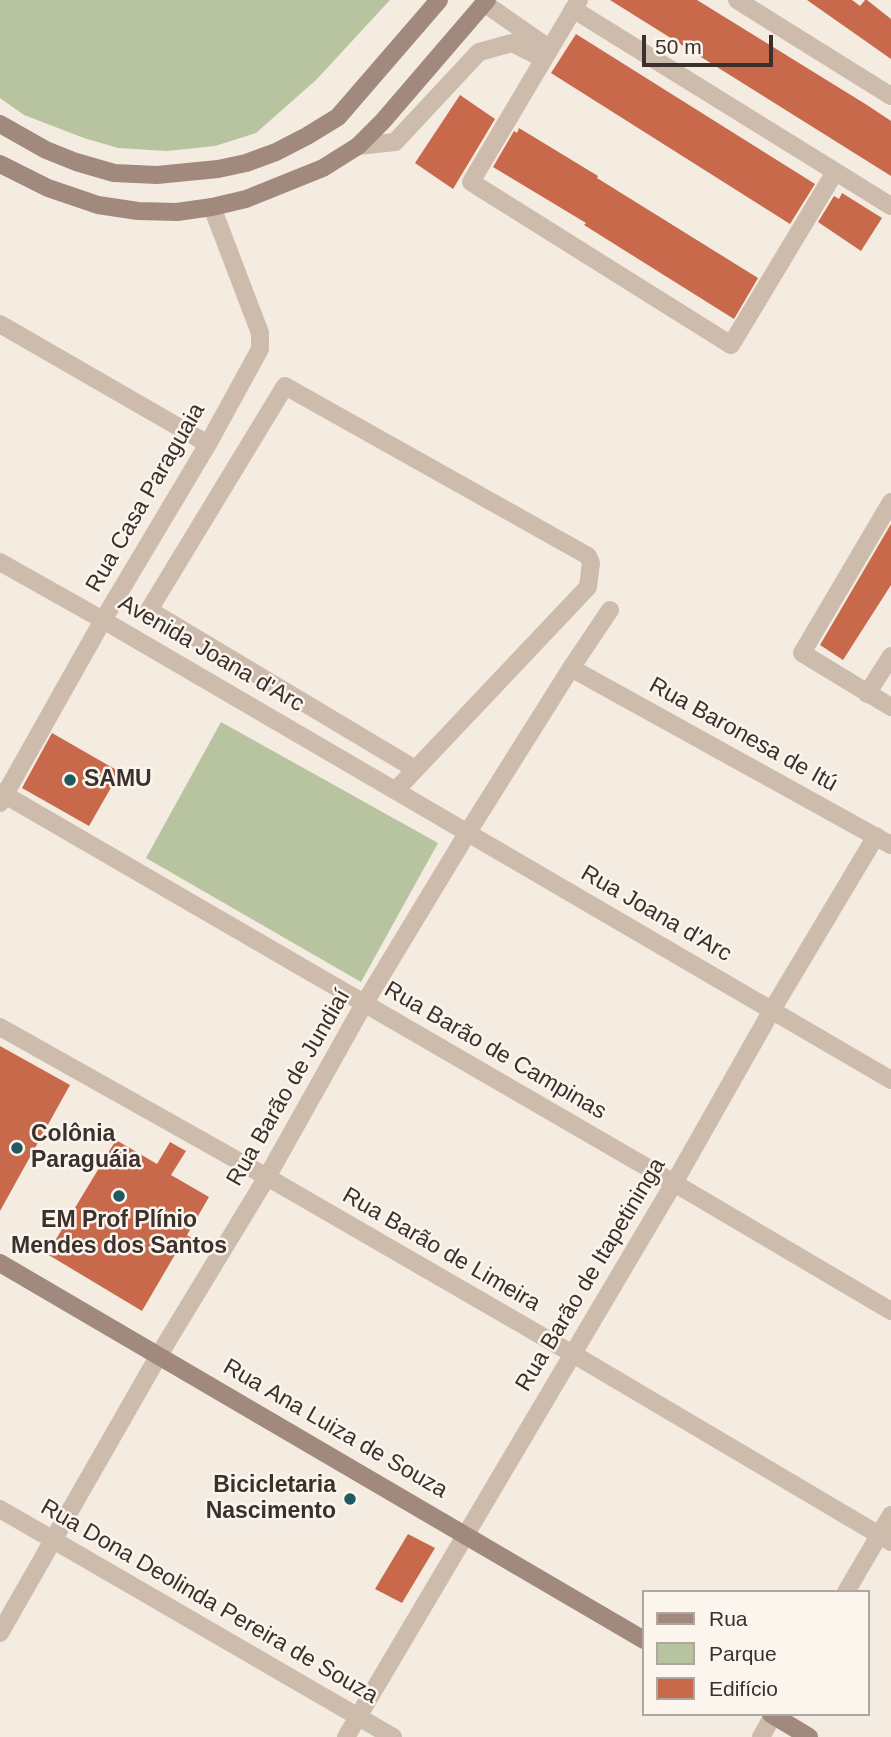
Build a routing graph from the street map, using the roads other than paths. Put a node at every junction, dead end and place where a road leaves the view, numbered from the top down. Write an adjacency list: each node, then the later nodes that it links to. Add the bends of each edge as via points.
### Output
1 (439, 0): 7 (main road, via 338,117 287,147 246,163 156,175 114,173 76,162)
2 (737, 0): 6 (street)
3 (486, 1): 5 (street); 8 (main road)
4 (576, 5): 5 (street); 10 (street)
5 (547, 54): 8 (street, via 512,43 479,52 395,142); 10 (street, via 471,182 731,345)
6 (891, 96)
7 (0, 124)
8 (358, 146): 12 (main road, via 287,184)
9 (0, 164): 12 (main road, via 48,188 98,205 177,212)
10 (835, 172): 11 (street)
11 (891, 206)
12 (212, 207): 14 (street, Rua Casa Paraguaia, via 260,333 260,349)
13 (0, 324): 14 (street)
14 (208, 444): 18 (street, Rua Casa Paraguaia)
15 (891, 502): 21 (street, via 802,653)
16 (0, 562): 18 (street, Avenida Joana d'Arc)
17 (610, 610): 20 (street, Rua Barão de Jundiaí)
18 (103, 620): 24 (street, Avenida Joana d'Arc); 25 (street, Rua Casa Paraguaia)
19 (891, 656): 21 (street)
20 (571, 668): 26 (street, Rua Barão de Jundiaí); 27 (street, Rua Baronesa de Itú)
21 (867, 694): 22 (street)
22 (891, 707)
23 (415, 769): 23 (street, via 589,587 591,562 588,556 285,386 149,610); 24 (street)
24 (396, 790): 26 (street, Rua Joana d'Arc)
25 (2, 797): 28 (street, Rua Barão de Campinas)
26 (468, 832): 28 (street, Rua Barão de Jundiaí); 29 (street, Rua Joana d'Arc)
27 (883, 841): 29 (street, Rua Barão de Itapetininga)
28 (364, 1004): 32 (street, Rua Barão de Jundiaí); 33 (street, Rua Barão de Campinas)
29 (772, 1010): 31 (street, Rua Joana d'Arc); 33 (street, Rua Barão de Itapetininga)
30 (0, 1027): 32 (street, Rua Barão de Limeira)
31 (891, 1080)
32 (267, 1177): 36 (street, Rua Barão de Limeira); 37 (street, Rua Barão de Jundiaí)
33 (674, 1183): 35 (street, Rua Barão de Campinas); 36 (street, Rua Barão de Itapetininga)
34 (0, 1263): 37 (main road, Rua Ana Luiza de Souza)
35 (891, 1311)
36 (573, 1354): 40 (street, Rua Barão de Itapetininga); 42 (street, Rua Barão de Limeira)
37 (159, 1355): 40 (main road, Rua Ana Luiza de Souza); 41 (street, Rua Barão de Jundiaí)
38 (0, 1509): 41 (street, Rua Dona Deolinda Pereira de Souza)
39 (891, 1515): 42 (street)
40 (465, 1534): 45 (main road, Rua Ana Luiza de Souza); 48 (street, Rua Barão de Itapetininga)
41 (54, 1539): 44 (street, Rua Barão de Jundiaí); 48 (street, Rua Dona Deolinda Pereira de Souza)
42 (885, 1539): 43 (street)
43 (847, 1590)
44 (0, 1633)
45 (642, 1639)
46 (772, 1716): 51 (street)
47 (775, 1716): 52 (main road)
48 (358, 1717): 49 (street, Rua Barão de Itapetininga); 50 (street, Rua Dona Deolinda Pereira de Souza)
49 (346, 1737)
50 (393, 1737)
51 (761, 1737)
52 (809, 1737)

